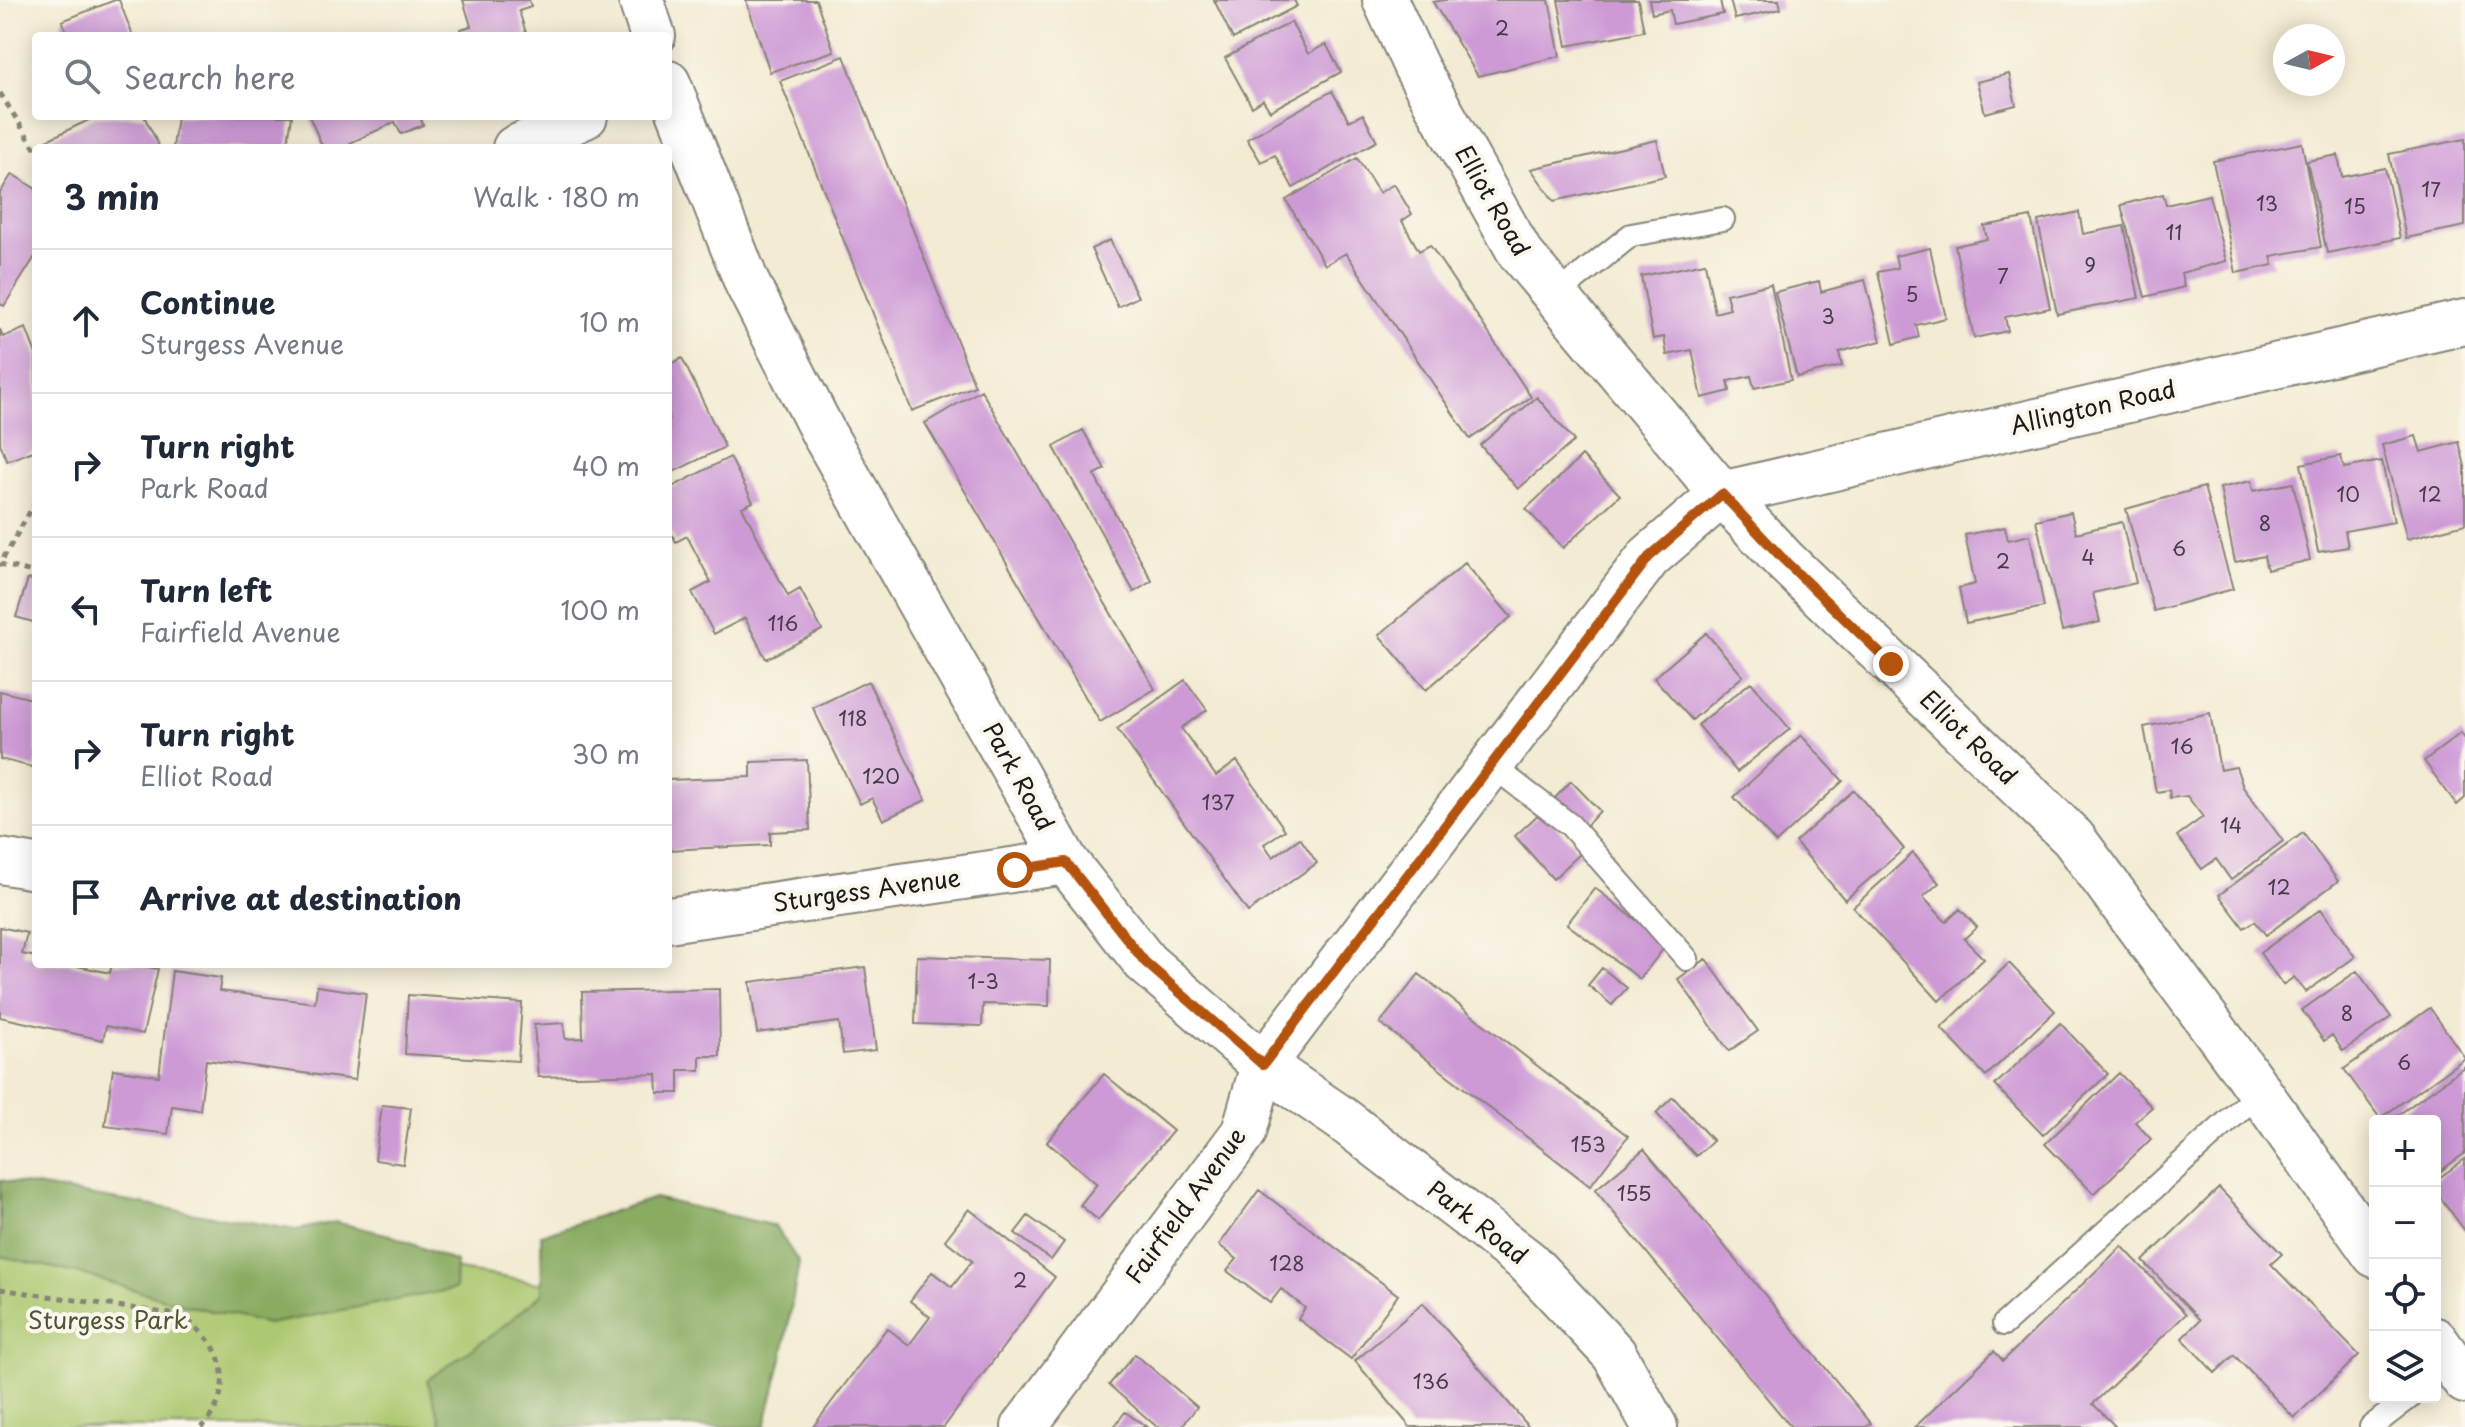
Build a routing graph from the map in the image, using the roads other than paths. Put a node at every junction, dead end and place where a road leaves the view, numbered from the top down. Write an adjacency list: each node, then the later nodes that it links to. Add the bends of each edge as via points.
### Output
1 (641, 0): 3 (street)
2 (1385, 0): 8 (street, Elliot Road, via 1416,67 1520,253)
3 (652, 32)
4 (672, 93): 13 (street, Park Road, via 747,283 824,434)
5 (576, 120): 6 (street)
6 (524, 144)
7 (1723, 219): 8 (lane, via 1631,235)
8 (1556, 295): 10 (street, Elliot Road)
9 (2465, 322): 10 (street, Allington Road)
10 (1722, 494): 11 (street, Fairfield Avenue, via 1649,557); 18 (street, Elliot Road, via 2073,838)
11 (1491, 765): 16 (lane, via 1570,825); 17 (street, Fairfield Avenue)
12 (0, 861): 14 (street)
13 (1066, 862): 15 (street, Sturgess Avenue); 17 (street, Park Road, via 1145,962)
14 (32, 866)
15 (672, 919)
16 (1687, 959)
17 (1263, 1065): 22 (street, Fairfield Avenue, via 1244,1132); 23 (street, Park Road, via 1528,1262 1614,1354)
18 (2260, 1092): 19 (street, Elliot Road); 20 (lane)
19 (2369, 1246)
20 (2004, 1324)
21 (2402, 1403): 24 (lane)
22 (1024, 1427)
23 (1655, 1427)
24 (2371, 1427)

